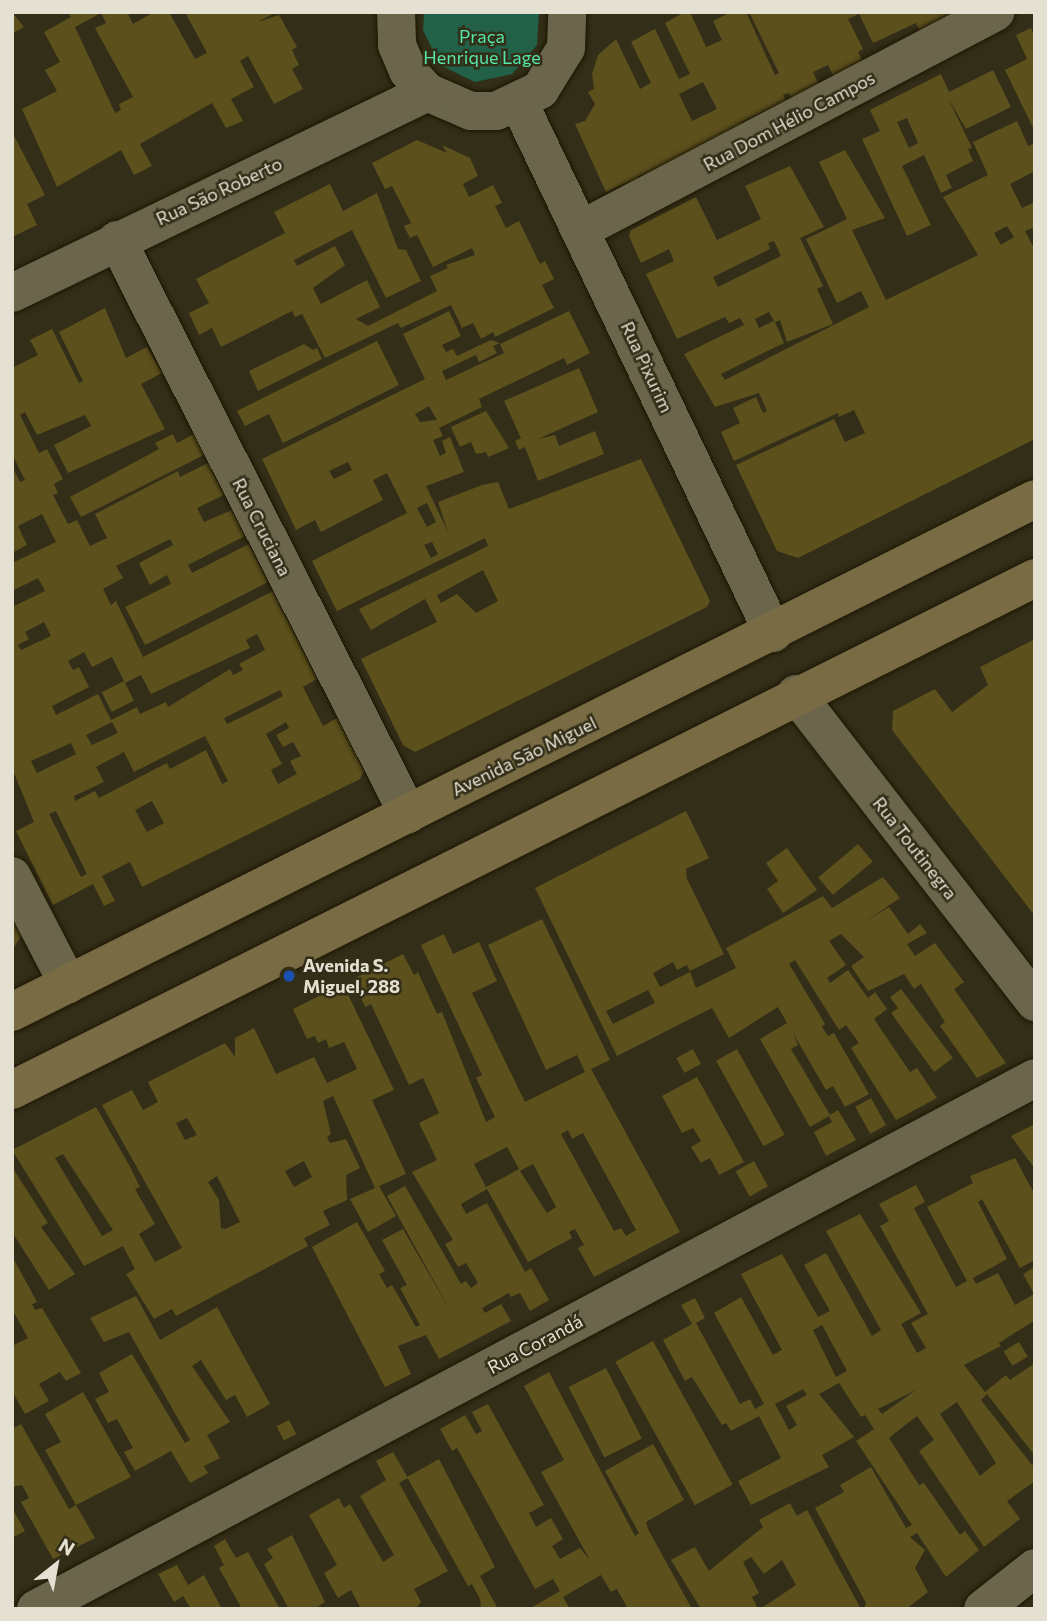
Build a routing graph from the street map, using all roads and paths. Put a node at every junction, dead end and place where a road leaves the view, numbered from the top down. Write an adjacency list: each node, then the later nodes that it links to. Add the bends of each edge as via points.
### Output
1 (396, 12): 4 (street, via 397,45 408,71)
2 (995, 12): 6 (street, Rua Dom Hélio Campos)
3 (575, 16): 5 (street, via 556,71 540,90)
4 (427, 92): 5 (street, via 471,111 496,111); 7 (street, Rua São Roberto)
5 (519, 103): 6 (street, Rua Pixurim)
6 (582, 229): 11 (street, Rua Pixurim)
7 (117, 240): 8 (street, Rua São Roberto); 13 (street, Rua Cruciana)
8 (12, 293)
9 (1035, 499): 11 (main road, Avenida São Miguel)
10 (1035, 578): 12 (main road)
11 (773, 632): 13 (main road, Avenida São Miguel)
12 (796, 694): 16 (street, Rua Toutinegra); 19 (main road)
13 (408, 814): 15 (main road, Avenida São Miguel)
14 (12, 876): 15 (street)
15 (68, 984): 17 (main road, Avenida São Miguel)
16 (1035, 1002)
17 (12, 1012)
18 (1035, 1079): 21 (street, Rua Corandá)
19 (12, 1090)
20 (1035, 1569): 22 (street)
21 (36, 1609)
22 (983, 1609)

